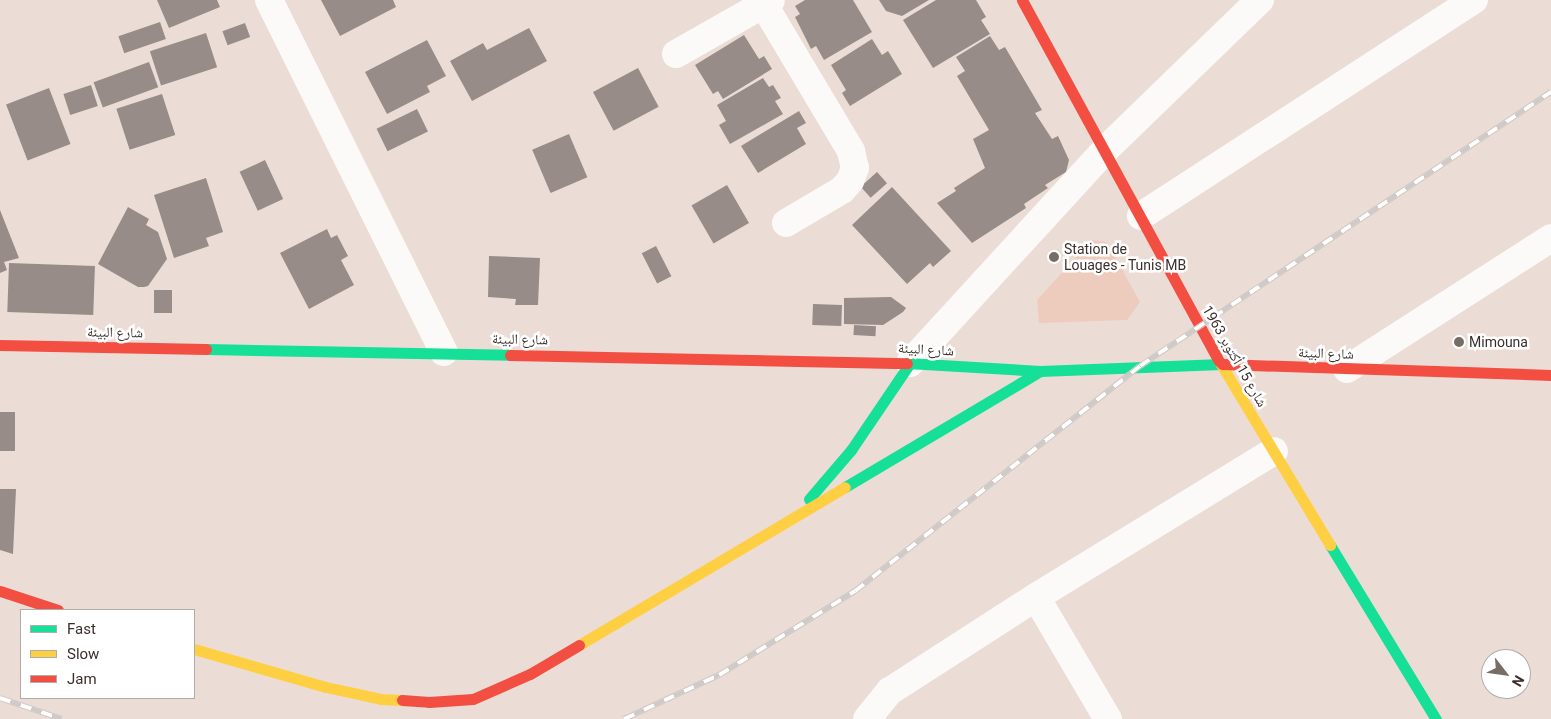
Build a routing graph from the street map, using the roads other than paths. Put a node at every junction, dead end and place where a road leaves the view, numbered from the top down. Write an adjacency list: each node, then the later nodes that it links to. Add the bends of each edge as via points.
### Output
1 (269, 0): 12 (street)
2 (1022, 0): 7 (main road, شارع 15 أكتوبر 1963)
3 (1260, 0): 7 (street)
4 (1474, 0): 8 (street)
5 (765, 1): 6 (street); 9 (street, via 851,151 855,168 842,190)
6 (676, 54)
7 (1105, 150): 8 (main road, شارع 15 أكتوبر 1963); 13 (street)
8 (1142, 216): 14 (main road, شارع 15 أكتوبر 1963)
9 (786, 223)
10 (1551, 238): 15 (street)
11 (0, 345): 12 (main road, شارع البيئة)
12 (444, 352): 13 (main road, شارع البيئة)
13 (910, 363): 16 (main road, شارع البيئة); 19 (main road, via 851,450)
14 (1220, 364): 15 (main road, شارع البيئة); 16 (main road, شارع البيئة); 18 (main road, شارع 15 أكتوبر 1963)
15 (1347, 369): 17 (main road, شارع البيئة)
16 (1040, 371): 19 (main road, شارع البيئة)
17 (1551, 375)
18 (1274, 451): 21 (street); 26 (main road, شارع 15 أكتوبر 1963)
19 (796, 515): 23 (main road, شارع البيئة, via 530,674 473,699 429,702 381,699 326,687)
20 (0, 592): 22 (main road)
21 (1036, 597): 24 (street, via 890,691); 25 (street)
22 (55, 609)
23 (195, 649)
24 (867, 719)
25 (1108, 719)
26 (1436, 719)

